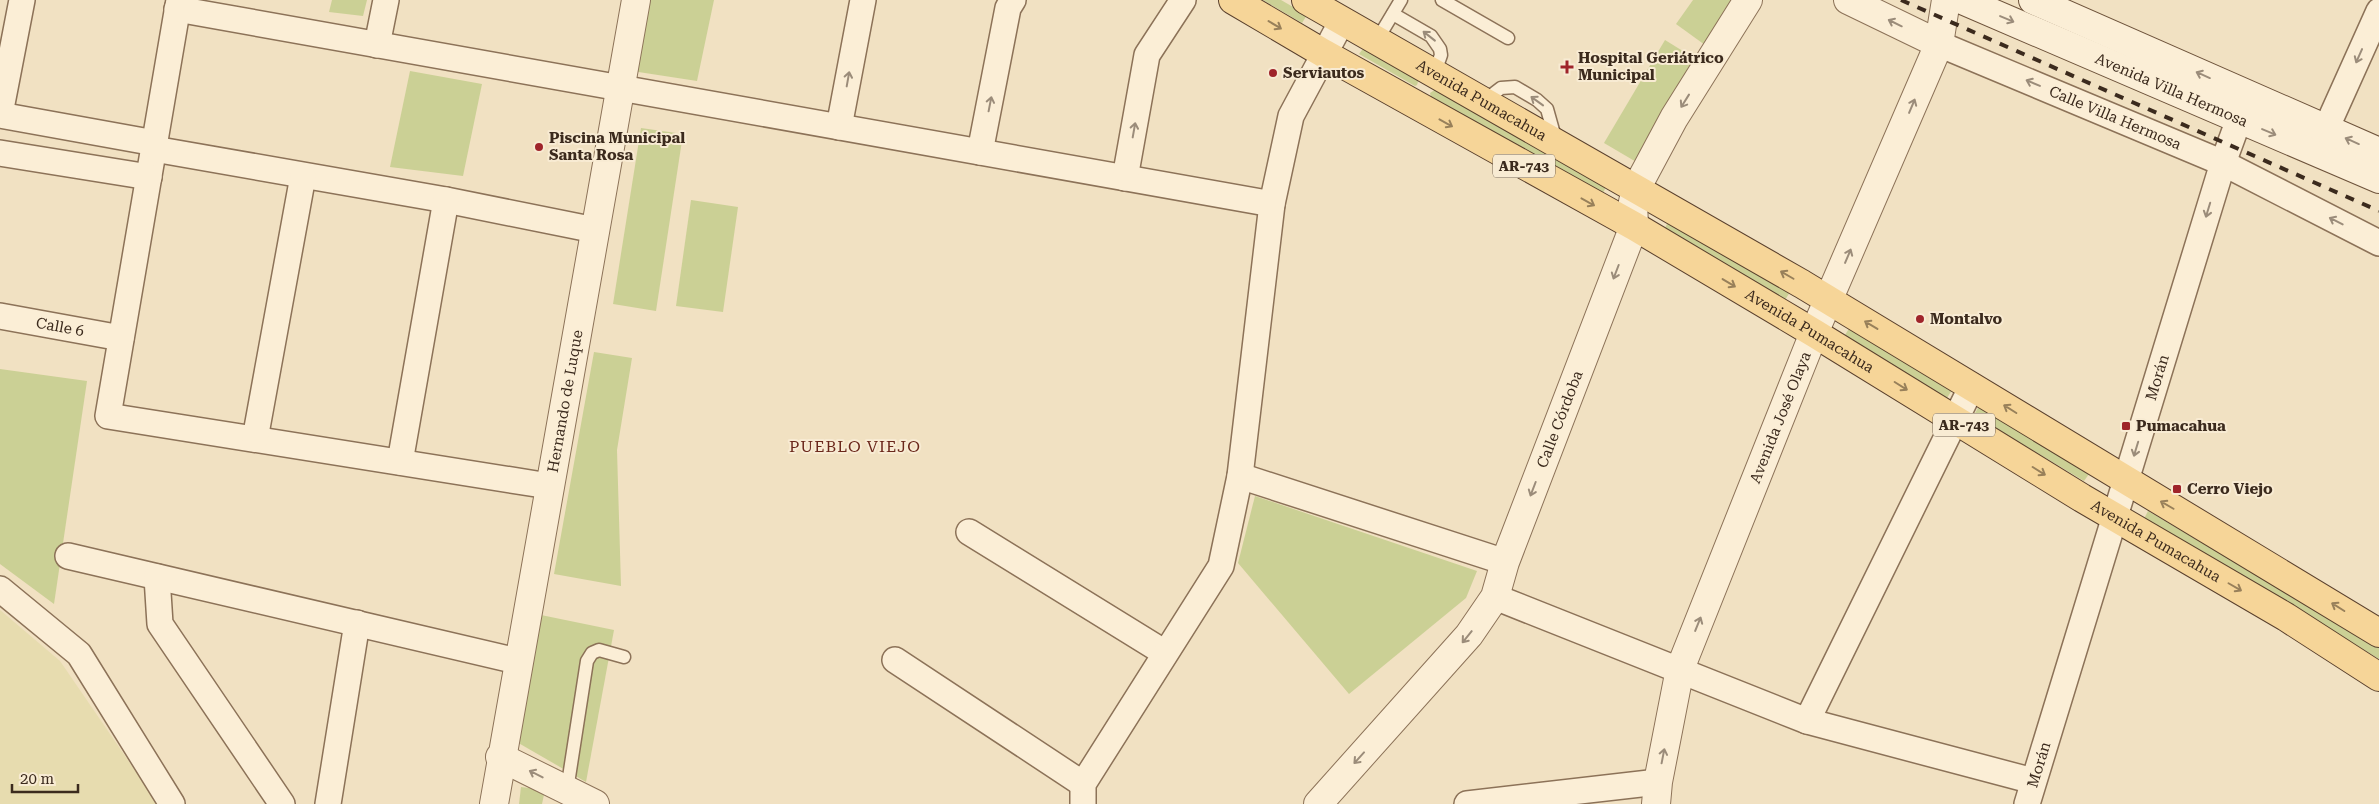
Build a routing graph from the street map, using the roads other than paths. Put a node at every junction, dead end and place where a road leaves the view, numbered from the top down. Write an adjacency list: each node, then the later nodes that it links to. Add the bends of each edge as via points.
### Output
1 (22, 0): 28 (street)
2 (386, 0): 22 (street)
3 (636, 0): 25 (street, Hernando de Luque)
4 (863, 0): 29 (street, one-way to 4)
5 (1013, 0): 32 (street, one-way to 5, via 1008,8)
6 (1183, 0): 38 (street, one-way to 6, via 1148,55)
7 (1233, 0): 23 (main road, Avenida Pumacahua / AR-743, one-way to 23)
8 (1306, 0): 18 (main road, Avenida Pumacahua / AR-743)
9 (1401, 0): 17 (lane)
10 (1442, 0): 19 (lane)
11 (1748, 0): 40 (street, Calle Córdoba, one-way to 40, via 1674,118)
12 (1848, 0): 21 (street, Calle Villa Hermosa, one-way to 12)
13 (2033, 0): 27 (street, Avenida Villa Hermosa, one-way to 13)
14 (1962, 1): 21 (street, Avenida José Olaya); 27 (street, Avenida Villa Hermosa, one-way to 27)
15 (178, 5): 22 (street); 31 (street)
16 (2379, 11): 30 (street, one-way to 30)
17 (1393, 14): 20 (lane); 24 (lane, one-way to 17, via 1441,56 1434,39)
18 (1342, 21): 20 (main road, Avenida Pumacahua / AR-743); 23 (street)
19 (1508, 38)
20 (1377, 40): 24 (main road, Avenida Pumacahua / AR-743)
21 (1939, 44): 35 (street, Calle Villa Hermosa, one-way to 21); 46 (street, Avenida José Olaya, one-way to 21)
22 (377, 45): 25 (street)
23 (1323, 53): 26 (main road, Avenida Pumacahua / AR-743); 42 (street, via 1291,116)
24 (1435, 72): 26 (main road); 40 (main road, Avenida Pumacahua / AR-743, one-way to 24)
25 (620, 88): 29 (street); 44 (street, Hernando de Luque)
26 (1416, 105): 43 (main road, Avenida Pumacahua / AR-743, one-way to 43)
27 (2244, 107): 30 (street, Avenida Villa Hermosa); 35 (street, Morán); 39 (street, Avenida Villa Hermosa, one-way to 39)
28 (0, 114): 31 (street)
29 (840, 127): 32 (street)
30 (2326, 129): 33 (street, Avenida Villa Hermosa, one-way to 30)
31 (154, 146): 36 (street); 37 (street)
32 (980, 152): 38 (street)
33 (2379, 152)
34 (0, 153): 36 (street)
35 (2222, 164): 45 (street, Calle Villa Hermosa, one-way to 35); 55 (street, Morán, one-way to 55)
36 (149, 176): 49 (street)
37 (303, 176): 41 (street); 52 (street)
38 (1125, 178): 42 (street)
39 (2379, 179)
40 (1636, 189): 43 (street, Calle Córdoba); 46 (main road, Avenida Pumacahua / AR-743, one-way to 40)
41 (446, 200): 44 (street); 53 (street)
42 (1272, 204): 54 (street)
43 (1634, 226): 48 (main road, Avenida Pumacahua / AR-743, one-way to 48); 60 (street, Calle Córdoba, one-way to 60)
44 (594, 230): 56 (street, Hernando de Luque)
45 (2379, 243)
46 (1829, 300): 48 (street, Avenida José Olaya); 50 (main road, Avenida Pumacahua / AR-743, one-way to 46)
47 (0, 316): 49 (street, Calle 6)
48 (1814, 333): 51 (main road, Avenida Pumacahua / AR-743, one-way to 51); 70 (street, Avenida José Olaya, one-way to 48)
49 (122, 338): 52 (street, via 108,416)
50 (1972, 386): 51 (street); 55 (main road, Avenida Pumacahua / AR-743, one-way to 50)
51 (1955, 419): 57 (main road, Avenida Pumacahua / AR-743, one-way to 57); 72 (street)
52 (255, 439): 53 (street)
53 (400, 462): 56 (street)
54 (1240, 476): 60 (street); 66 (street, via 1222,566)
55 (2126, 481): 57 (street, Morán); 65 (main road, Avenida Pumacahua / AR-743, one-way to 55)
56 (549, 486): 69 (street, Hernando de Luque)
57 (2114, 516): 71 (main road, Avenida Pumacahua / AR-743, one-way to 71, via 2286,617); 75 (street, Morán)
58 (969, 532): 66 (street)
59 (68, 556): 61 (street)
60 (1505, 562): 63 (street, Calle Córdoba)
61 (157, 577): 64 (street); 79 (street, via 160,624)
62 (0, 589): 78 (street, via 79,654)
63 (1495, 597): 70 (street); 83 (street, Calle Córdoba, one-way to 83, via 1469,635)
64 (357, 623): 69 (street); 80 (street)
65 (2379, 633)
66 (1165, 653): 77 (street)
67 (624, 657): 74 (lane, via 599,650 592,653 587,661)
68 (895, 660): 77 (street)
69 (517, 661): 73 (street, Hernando de Luque)
70 (1680, 669): 72 (street); 76 (street, Avenida José Olaya, one-way to 70)
71 (2379, 677)
72 (1807, 721): 75 (street)
73 (500, 757): 74 (street, one-way to 73); 81 (street, Hernando de Luque)
74 (567, 790): 82 (street)
75 (2030, 792)
76 (1657, 793): 84 (street)
77 (1083, 794)
78 (172, 804)
79 (282, 804)
80 (328, 804)
81 (494, 804)
82 (595, 804)
83 (1318, 804)
84 (1467, 804)

